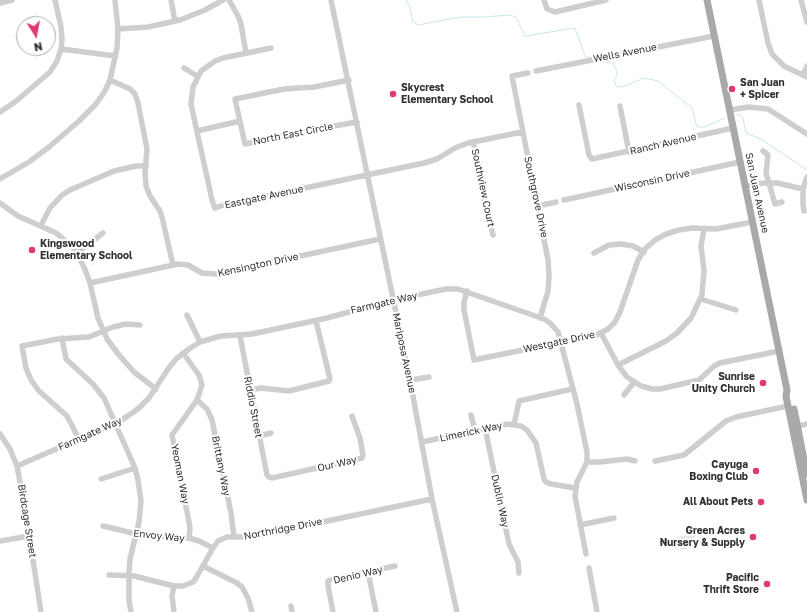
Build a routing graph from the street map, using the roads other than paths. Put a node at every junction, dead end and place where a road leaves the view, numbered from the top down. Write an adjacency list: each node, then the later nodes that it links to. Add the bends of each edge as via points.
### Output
1 (12, 0): 14 (street)
2 (55, 0): 20 (street)
3 (116, 0): 17 (street)
4 (171, 0): 15 (street)
5 (223, 0): 15 (street, via 195,15)
6 (229, 0): 21 (street, via 241,24)
7 (331, 0): 30 (street, Mariposa Avenue)
8 (544, 0): 13 (street, via 547,9 552,12)
9 (606, 0): 13 (street)
10 (707, 0): 18 (main road, San Juan Avenue)
11 (759, 0): 28 (street, via 772,54 784,66)
12 (801, 0): 16 (street)
13 (595, 1)
14 (0, 2)
15 (175, 21): 17 (street, via 148,27)
16 (807, 22)
17 (118, 29): 22 (street)
18 (714, 36): 25 (street, Wells Avenue); 33 (main road, San Juan Avenue)
19 (271, 48): 21 (street)
20 (61, 49): 22 (street); 34 (street, via 50,72)
21 (246, 53): 27 (street, via 215,61)
22 (116, 56): 29 (street)
23 (807, 66): 28 (street)
24 (184, 68): 27 (street)
25 (536, 71)
26 (528, 73): 39 (street, Southgrove Drive, via 512,76)
27 (197, 76): 38 (street, Eastgate Avenue, via 191,98)
28 (805, 76)
29 (110, 80): 45 (street, via 130,89 136,98 146,138); 48 (street, via 96,104 78,121 37,156)
30 (349, 80): 35 (street, North East Circle, via 235,99); 36 (street, Mariposa Avenue)
31 (579, 105): 43 (street, Ranch Avenue, via 592,159)
32 (620, 106): 43 (street)
33 (729, 110): 37 (main road, San Juan Avenue); 40 (street, via 749,106 768,109)
34 (0, 112)
35 (240, 121): 36 (street, North East Circle, via 245,144); 38 (street)
36 (357, 122): 46 (street, Mariposa Avenue)
37 (733, 128): 43 (street, Ranch Avenue); 44 (main road, San Juan Avenue)
38 (197, 130): 46 (street, Eastgate Avenue, via 215,208)
39 (522, 132): 41 (street, Eastgate Avenue); 56 (street, Southgrove Drive)
40 (807, 134)
41 (473, 142): 46 (street, Eastgate Avenue, via 459,146 433,160); 62 (street, Southview Court)
42 (763, 151): 49 (street, via 768,155)
43 (629, 152)
44 (740, 162): 50 (main road, San Juan Avenue); 52 (street, Wisconsin Drive)
45 (146, 166): 59 (street, via 114,171 70,190 50,208); 67 (street, via 146,186 160,211)
46 (368, 175): 63 (street, Mariposa Avenue)
47 (807, 177): 51 (street)
48 (0, 179)
49 (768, 183): 50 (street); 51 (street, via 781,183); 54 (street, via 775,204)
50 (745, 186): 58 (main road, San Juan Avenue)
51 (803, 189): 57 (street)
52 (564, 200)
53 (556, 202): 56 (street)
54 (782, 202)
55 (0, 203): 59 (street, via 18,216)
56 (538, 206): 74 (street, Southgrove Drive, via 549,270 547,296)
57 (804, 211)
58 (752, 222): 60 (street, Westgate Drive); 83 (main road, San Juan Avenue)
59 (41, 225): 65 (street, via 56,232)
60 (704, 229): 64 (street, Westgate Drive, via 672,231 655,240); 70 (street, via 701,246 704,270)
61 (102, 233): 65 (street)
62 (493, 235)
63 (380, 239): 67 (street, Kensington Drive, via 216,274 202,273 183,264); 71 (street, Mariposa Avenue)
64 (644, 252): 66 (street, via 633,246 621,244); 78 (street, Westgate Drive, via 635,267 618,317)
65 (77, 253): 68 (street)
66 (594, 253)
67 (173, 265): 68 (street, Kensington Drive)
68 (90, 283): 77 (street)
69 (467, 292): 71 (street, Farmgate Way, via 446,289); 74 (street, Farmgate Way); 82 (street, Westgate Drive, via 464,310 474,360)
70 (701, 299): 72 (street); 85 (street, via 691,318 678,334)
71 (394, 300): 75 (street, Farmgate Way); 87 (street, Mariposa Avenue)
72 (736, 310)
73 (187, 315): 81 (street)
74 (540, 318): 82 (street, Farmgate Way, via 554,327)
75 (316, 321): 79 (street, Farmgate Way); 91 (street, via 329,382 290,391 261,388)
76 (140, 325): 77 (street, via 126,324)
77 (103, 332): 80 (street, via 85,338); 89 (street, via 140,378)
78 (602, 333): 82 (street, Westgate Drive); 85 (street)
79 (240, 336): 81 (street, Farmgate Way, via 220,336); 91 (street, Riddio Street)
80 (62, 338): 98 (street, via 66,359 98,390); 107 (street, via 22,346 31,380 39,391 67,416)
81 (200, 342): 84 (street, Farmgate Way)
82 (561, 342): 90 (street, Farmgate Way)
83 (779, 351): 88 (street, via 720,363 699,380 690,383 652,389); 92 (main road, San Juan Avenue)
84 (183, 353): 89 (street, Farmgate Way, via 168,369); 94 (street, Yeoman Way, via 201,381)
85 (618, 365): 88 (street)
86 (428, 377): 87 (street)
87 (410, 380): 108 (street, Mariposa Avenue)
88 (634, 382): 93 (street)
89 (156, 389): 98 (street, Farmgate Way, via 139,408)
90 (572, 389): 99 (street, via 519,401); 111 (street, Farmgate Way)
91 (250, 390): 106 (street, Riddio Street)
92 (787, 390): 95 (main road, San Juan Avenue); 101 (main road, San Juan Avenue, via 791,393)
93 (624, 395)
94 (197, 400): 126 (street, Brittany Way, via 207,409 212,420); 127 (street, Yeoman Way, via 172,434 190,528)
95 (788, 406): 101 (main road, San Juan Avenue); 110 (street, via 726,421 684,455)
96 (471, 414): 103 (street)
97 (352, 416): 115 (street, Our Way, via 360,438 362,458)
98 (116, 423): 107 (street, Farmgate Way); 113 (street)
99 (514, 424): 102 (street, Limerick Way); 118 (street, Limerick Way, via 528,430 533,437 546,482)
100 (807, 424): 101 (street)
101 (795, 427): 114 (main road, San Juan Avenue); 119 (main road, San Juan Avenue)
102 (485, 428): 103 (street, Limerick Way); 135 (street, Dublin Way, via 508,544 518,562)
103 (474, 430): 108 (street, Limerick Way)
104 (272, 433): 106 (street)
105 (0, 434): 112 (street, Birdcage Street, via 10,448)
106 (259, 436): 115 (street, Riddio Street)
107 (79, 440): 112 (street, Farmgate Way)
108 (422, 442): 120 (street, Mariposa Avenue)
109 (635, 461): 111 (street, via 627,459)
110 (655, 461)
111 (588, 462): 118 (street)
112 (17, 466): 125 (street, Birdcage Street)
113 (135, 468): 116 (street); 124 (street, via 140,501)
114 (807, 474)
115 (269, 477)
116 (101, 479)
117 (807, 479): 119 (main road)
118 (575, 488): 122 (street)
119 (807, 495)
120 (432, 499): 126 (street, Northridge Drive, via 252,537); 145 (street, Mariposa Avenue)
121 (614, 518): 122 (street)
122 (580, 525): 130 (street)
123 (103, 526): 124 (street, Envoy Way)
124 (136, 534): 127 (street, Envoy Way); 137 (street)
125 (29, 536): 128 (street); 139 (street, Birdcage Street)
126 (234, 537): 129 (street, Northridge Drive, via 218,541)
127 (189, 538): 129 (street, Envoy Way)
128 (0, 542)
129 (213, 548): 131 (street, Northridge Drive)
130 (586, 554)
131 (203, 566): 138 (street, Northridge Drive, via 192,582); 142 (street, via 242,587)
132 (395, 566): 134 (street, Denio Way)
133 (589, 568): 146 (street)
134 (368, 572): 143 (street, Denio Way, via 328,581); 144 (street)
135 (519, 573)
136 (110, 575): 137 (street, Northridge Drive)
137 (129, 576): 138 (street, Northridge Drive); 140 (street)
138 (174, 586): 141 (street)
139 (41, 612)
140 (131, 612)
141 (174, 612)
142 (251, 612)
143 (333, 612)
144 (376, 612)
145 (457, 612)
146 (597, 612)

